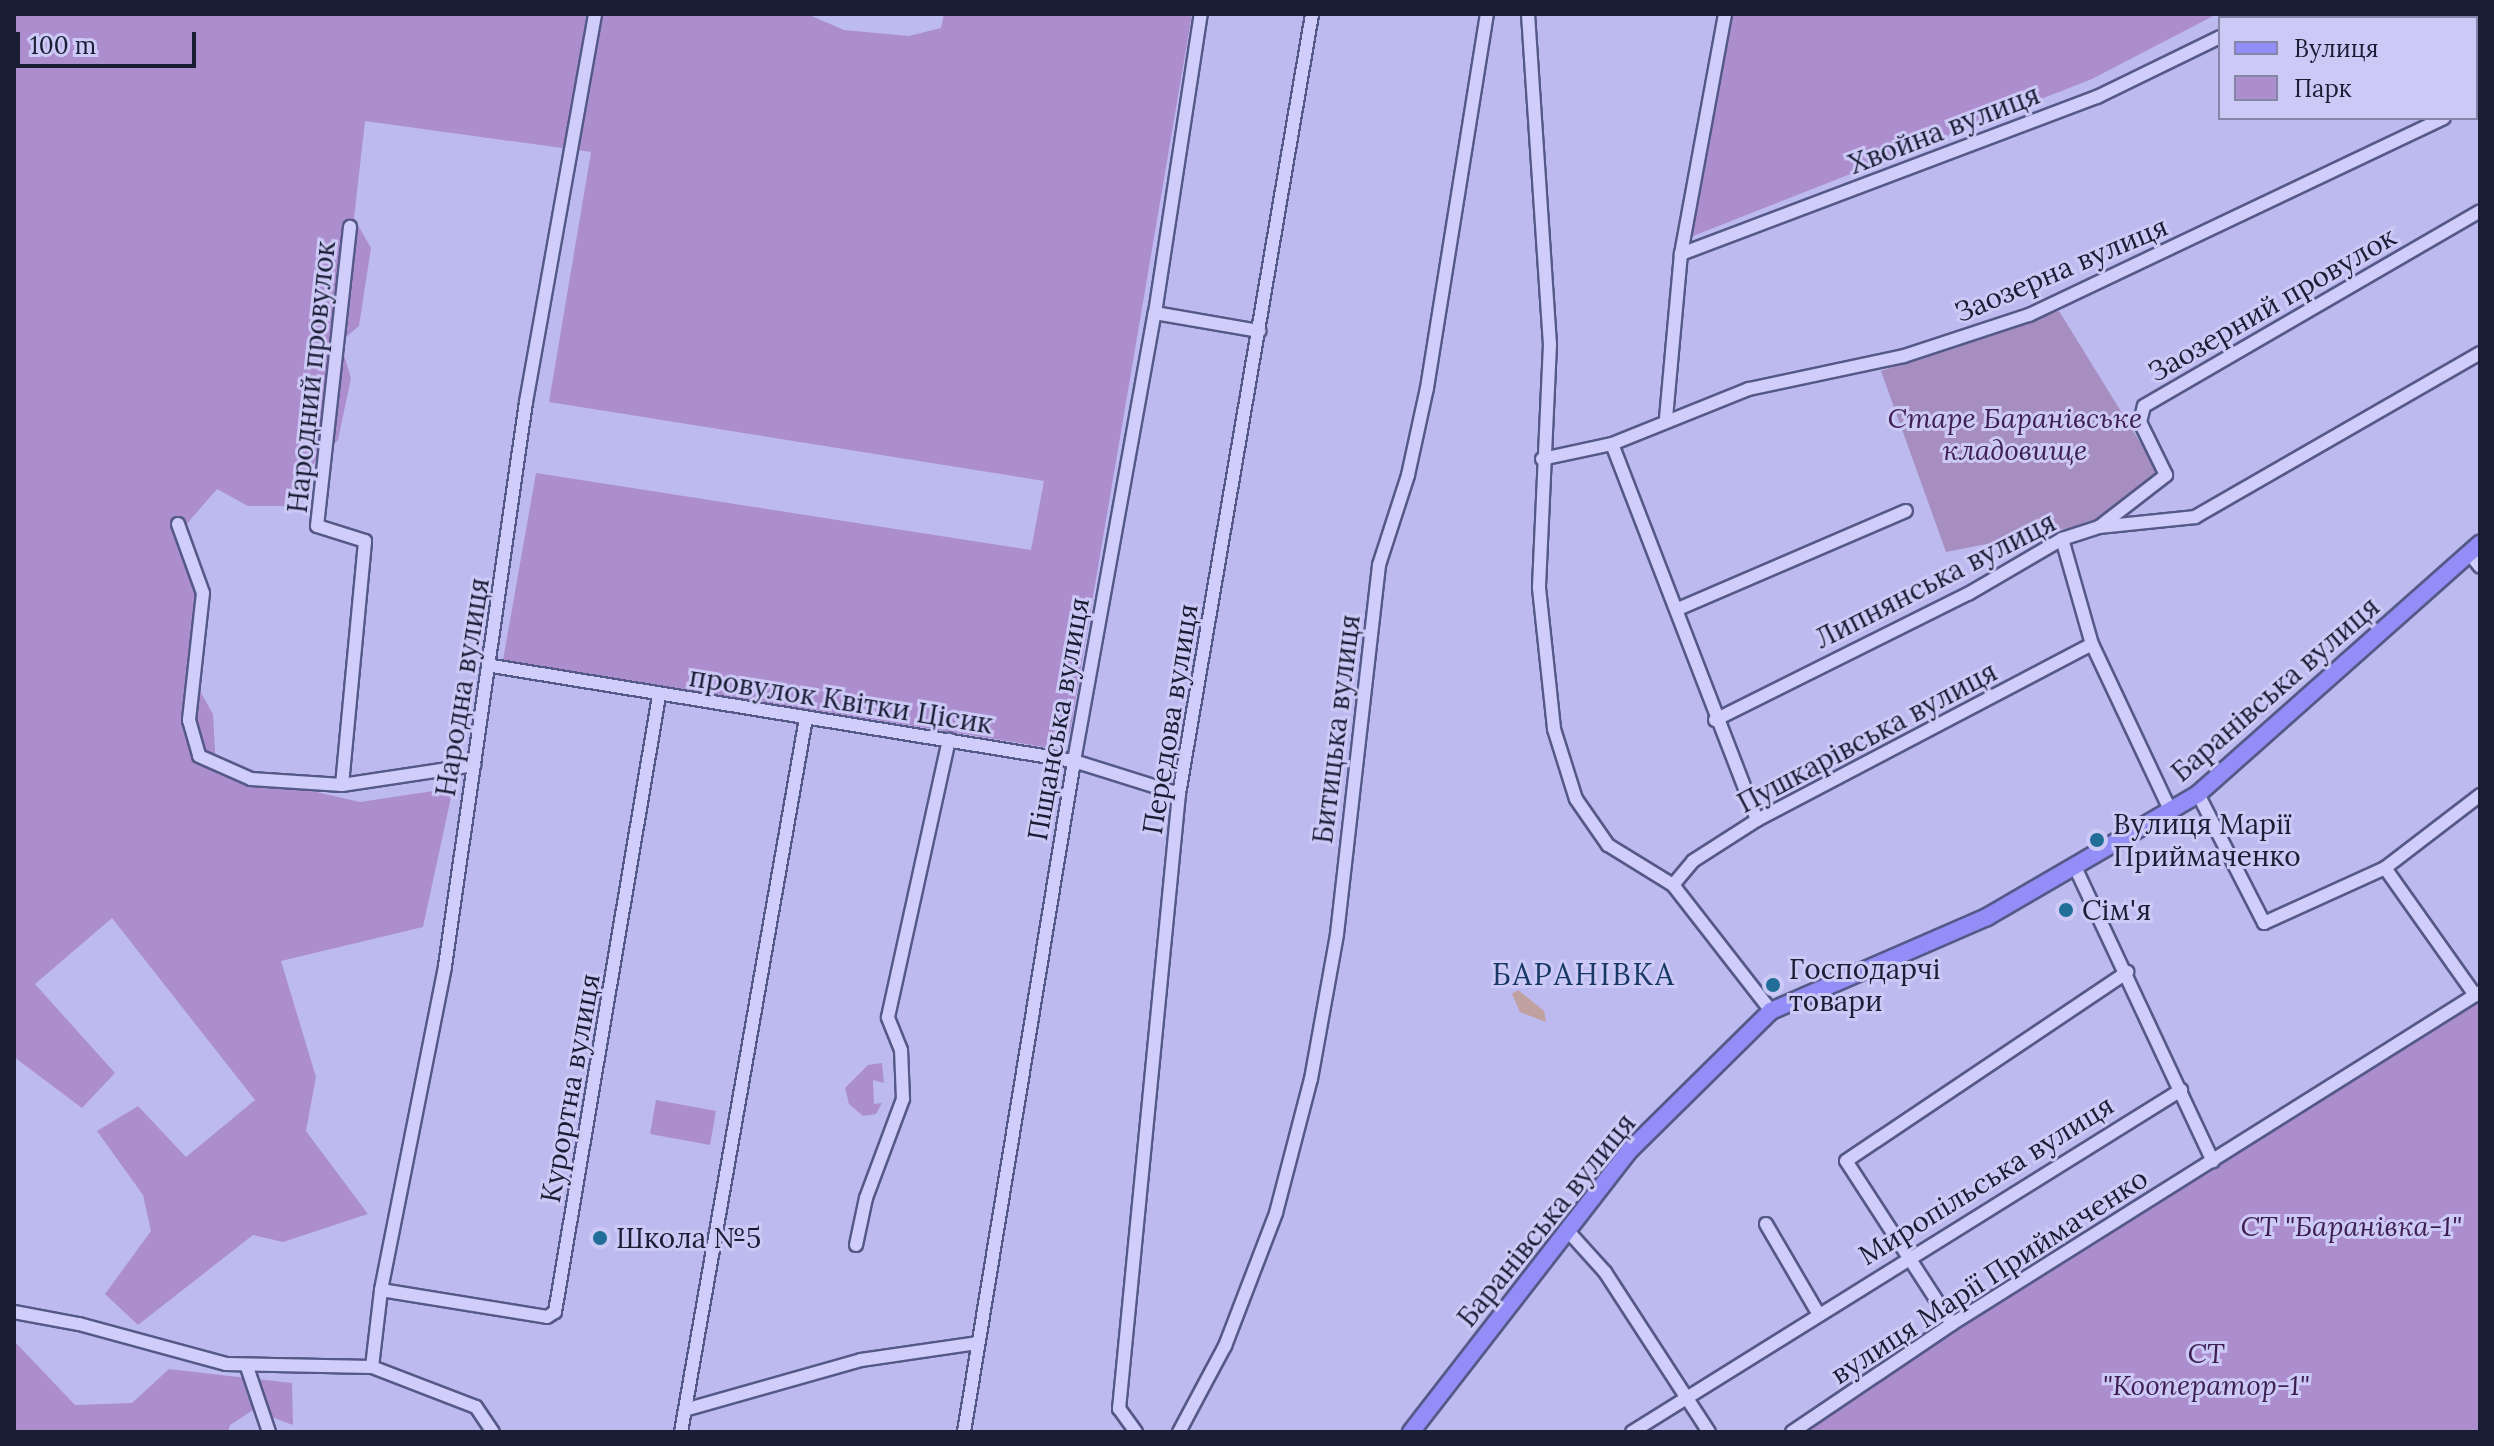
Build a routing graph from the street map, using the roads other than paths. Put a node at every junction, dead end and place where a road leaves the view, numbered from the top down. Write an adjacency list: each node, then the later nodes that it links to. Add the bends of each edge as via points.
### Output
1 (595, 14): 25 (street, Народна вулиця, via 526,402)
2 (1201, 14): 12 (street, Піщанська вулиця)
3 (1312, 14): 13 (street, Передова вулиця)
4 (1487, 14): 64 (street, Битицька вулиця, via 1427,388 1408,475 1379,565 1337,934 1311,1079 1276,1213 1225,1346)
5 (1528, 14): 17 (street, via 1538,229 1550,344)
6 (1725, 14): 11 (street)
7 (2218, 38): 11 (street, Хвойна вулиця, via 2097,97)
8 (2440, 120): 15 (street, Заозерна вулиця, via 2029,315 1904,356 1749,389)
9 (2480, 211): 20 (street, Заозерний провулок, via 2144,406 2140,422 2166,475)
10 (350, 227): 32 (street, Народний провулок, via 317,526 365,541)
11 (1681, 254): 15 (street)
12 (1155, 313): 13 (street); 30 (street, Піщанська вулиця)
13 (1259, 331): 33 (street, Передова вулиця)
14 (2480, 353): 20 (street, Липнянська вулиця, via 2195,517)
15 (1666, 418): 16 (street, Заозерна вулиця)
16 (1612, 444): 17 (street, Заозерна вулиця); 23 (street)
17 (1542, 459): 40 (street, via 1539,588 1554,729 1576,799 1608,845)
18 (1906, 511): 23 (street)
19 (178, 524): 32 (street, via 203,593 189,720 199,756 251,779)
20 (2099, 527): 21 (street, Липнянська вулиця)
21 (2062, 539): 24 (street); 28 (street, Липнянська вулиця, via 1968,594)
22 (2477, 555): 34 (main road, Баранівська вулиця)
23 (1678, 609): 28 (street)
24 (2092, 644): 36 (street); 37 (street, Пушкарівська вулиця)
25 (492, 666): 26 (street, провулок Квітки Цісик); 31 (street, Народна вулиця)
26 (659, 696): 27 (street, провулок Квітки Цісик); 50 (street, Курортна вулиця, via 555,1312 547,1317)
27 (806, 718): 29 (street, провулок Квітки Цісик); 58 (street)
28 (1715, 720): 37 (street)
29 (949, 740): 30 (street, провулок Квітки Цісик); 48 (street, via 888,1017 901,1050 903,1099 870,1185)
30 (1074, 761): 33 (street, провулок Квітки Цісик); 54 (street, Піщанська вулиця)
31 (474, 765): 32 (street); 50 (street, Народна вулиця, via 445,966)
32 (342, 785)
33 (1179, 794): 63 (street, Передова вулиця, via 1119,1409)
34 (2198, 794): 36 (main road, Баранівська вулиця); 39 (street, via 2264,923)
35 (2480, 795): 39 (street)
36 (2170, 810): 38 (main road, Баранівська вулиця)
37 (1757, 820): 40 (street, Пушкарівська вулиця, via 1693,861)
38 (2075, 867): 41 (street); 43 (main road, Баранівська вулиця, via 1923,947)
39 (2385, 868): 42 (street)
40 (1673, 885): 43 (street)
41 (2127, 972): 44 (street); 49 (street, via 1846,1161)
42 (2477, 993): 45 (street, вулиця Марії Приймаченко)
43 (1771, 1011): 47 (main road, Баранівська вулиця, via 1630,1150)
44 (2181, 1090): 45 (street); 49 (street, Миропільська вулиця)
45 (2213, 1161): 53 (street, вулиця Марії Приймаченко)
46 (1766, 1224): 52 (street)
47 (1567, 1230): 57 (street, via 1605,1272); 65 (main road, Баранівська вулиця)
48 (856, 1245)
49 (1909, 1255): 52 (street, Миропільська вулиця); 53 (street)
50 (381, 1290): 56 (street, Народна вулиця)
51 (14, 1312): 55 (street)
52 (1818, 1313): 57 (street, Миропільська вулиця)
53 (1952, 1324): 68 (street, вулиця Марії Приймаченко)
54 (977, 1343): 58 (street, via 861,1360); 62 (street, Піщанська вулиця)
55 (247, 1367): 56 (street); 59 (street)
56 (372, 1367): 60 (street, via 476,1407)
57 (1687, 1396): 66 (street, Миропільська вулиця); 67 (street)
58 (688, 1409): 61 (street)
59 (269, 1432)
60 (493, 1432)
61 (681, 1432)
62 (964, 1432)
63 (1136, 1432)
64 (1179, 1432)
65 (1411, 1432)
66 (1632, 1432)
67 (1709, 1432)
68 (1792, 1432)

